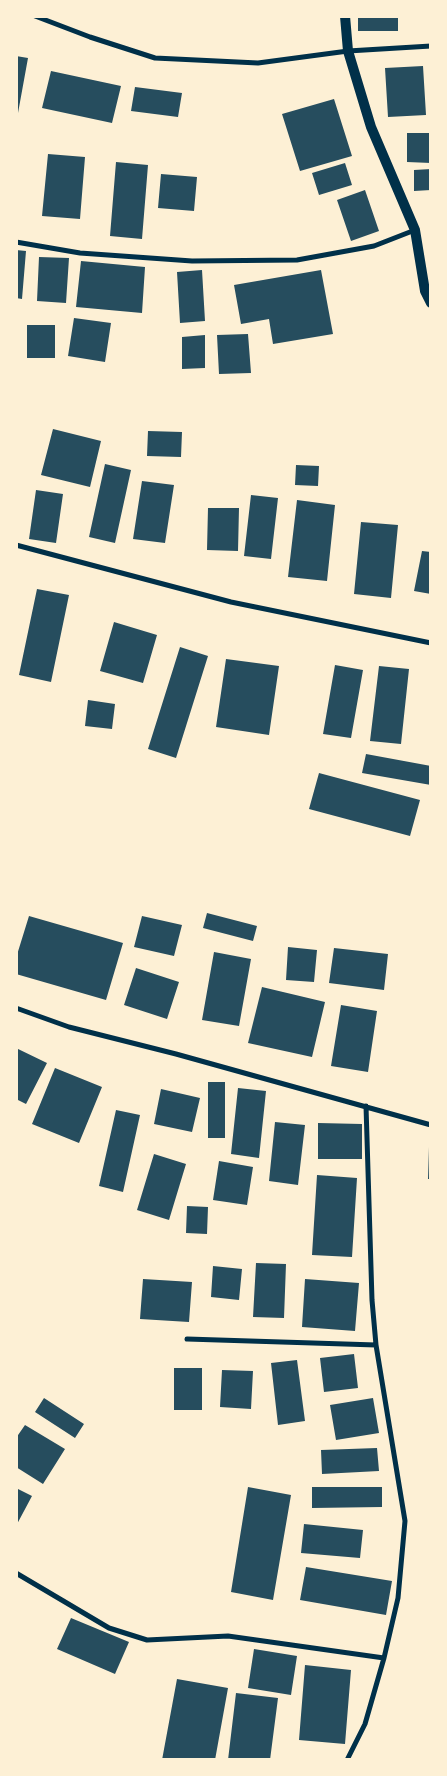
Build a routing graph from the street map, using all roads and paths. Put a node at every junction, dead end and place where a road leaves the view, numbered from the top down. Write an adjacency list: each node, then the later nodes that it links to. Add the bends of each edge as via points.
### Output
1 (36, 16): 4 (street, via 155,58 258,63)
2 (345, 16): 4 (main road)
3 (431, 46): 4 (street)
4 (348, 51): 5 (main road, via 371,127)
5 (415, 230): 6 (street, via 374,246 297,260 192,261 80,253); 7 (main road)
6 (16, 242)
7 (428, 291): 8 (main road)
8 (431, 302)
9 (16, 545): 10 (street, via 230,602)
10 (431, 643)
11 (16, 1008): 12 (street, via 69,1027)
12 (366, 1106): 13 (street); 15 (street)
13 (431, 1125)
14 (187, 1339): 15 (street)
15 (376, 1345): 17 (street, via 405,1521 398,1598)
16 (16, 1573): 17 (street, via 109,1628 147,1640 228,1636)
17 (384, 1658): 18 (street, via 365,1724)
18 (347, 1760)

